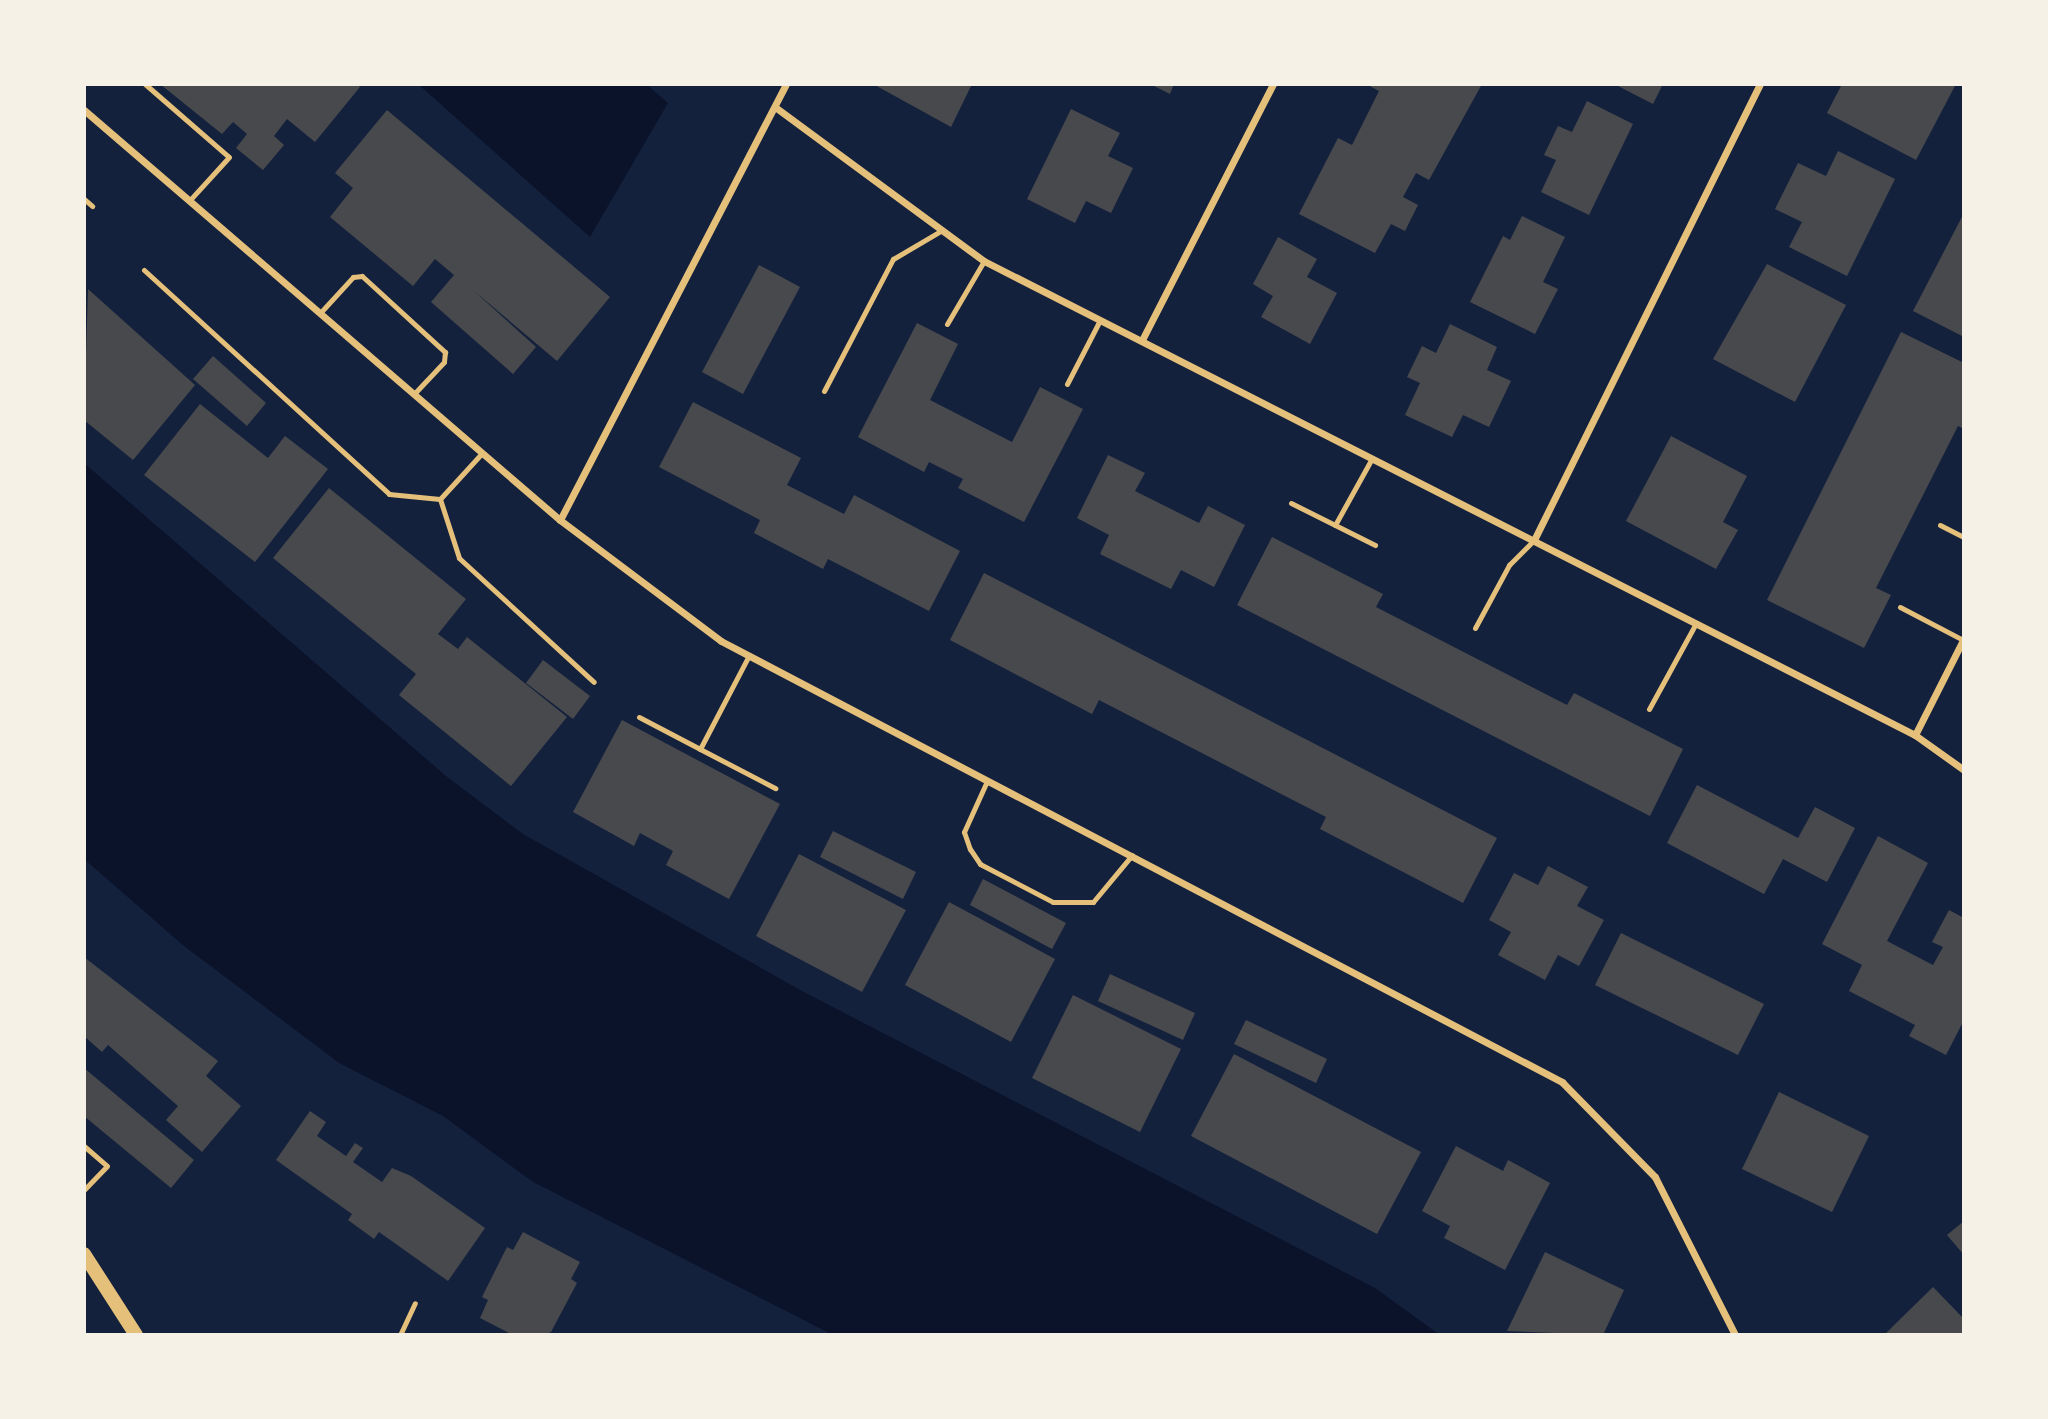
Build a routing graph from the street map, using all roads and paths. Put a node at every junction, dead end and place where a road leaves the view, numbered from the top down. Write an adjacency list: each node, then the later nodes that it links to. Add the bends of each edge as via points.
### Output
1 (145, 84): 8 (lane, via 229,157)
2 (786, 84): 5 (street)
3 (1273, 84): 16 (street)
4 (1760, 84): 28 (street)
5 (775, 107): 10 (street); 24 (street)
6 (84, 110): 8 (street)
7 (84, 199): 9 (lane)
8 (189, 201): 13 (street)
9 (92, 206)
10 (939, 232): 11 (street); 18 (lane, via 893,258)
11 (984, 261): 14 (street); 15 (lane)
12 (144, 270): 22 (lane, via 389,494)
13 (320, 313): 19 (street); 19 (lane, via 353,277 362,276 445,352 444,362)
14 (1100, 320): 16 (street); 17 (lane)
15 (947, 324)
16 (1142, 340): 21 (street)
17 (1067, 384)
18 (824, 391)
19 (414, 394): 20 (street)
20 (482, 453): 22 (lane); 24 (street)
21 (1371, 460): 25 (lane); 28 (street)
22 (440, 499): 35 (lane, via 459,558)
23 (1291, 503): 25 (lane)
24 (560, 520): 34 (street, via 638,584)
25 (1335, 525): 29 (lane)
26 (1940, 525): 27 (lane)
27 (1964, 537)
28 (1534, 540): 31 (street); 32 (lane, via 1509,565)
29 (1375, 545)
30 (1900, 607): 33 (lane)
31 (1696, 623): 36 (lane); 38 (street)
32 (1475, 628)
33 (1964, 639): 38 (street)
34 (748, 657): 39 (lane); 41 (street)
35 (594, 682)
36 (1650, 709)
37 (639, 717): 39 (lane)
38 (1915, 735): 40 (street)
39 (700, 749): 42 (lane)
40 (1964, 770)
41 (987, 781): 43 (street); 43 (lane, via 964,832 970,849 979,863 1053,902 1093,902)
42 (775, 788)
43 (1132, 855): 50 (street, via 1562,1082 1655,1177)
44 (84, 1146): 45 (lane, via 107,1167)
45 (84, 1190)
46 (84, 1255): 48 (main road)
47 (415, 1303): 49 (lane)
48 (136, 1335)
49 (400, 1335)
50 (1735, 1335)

